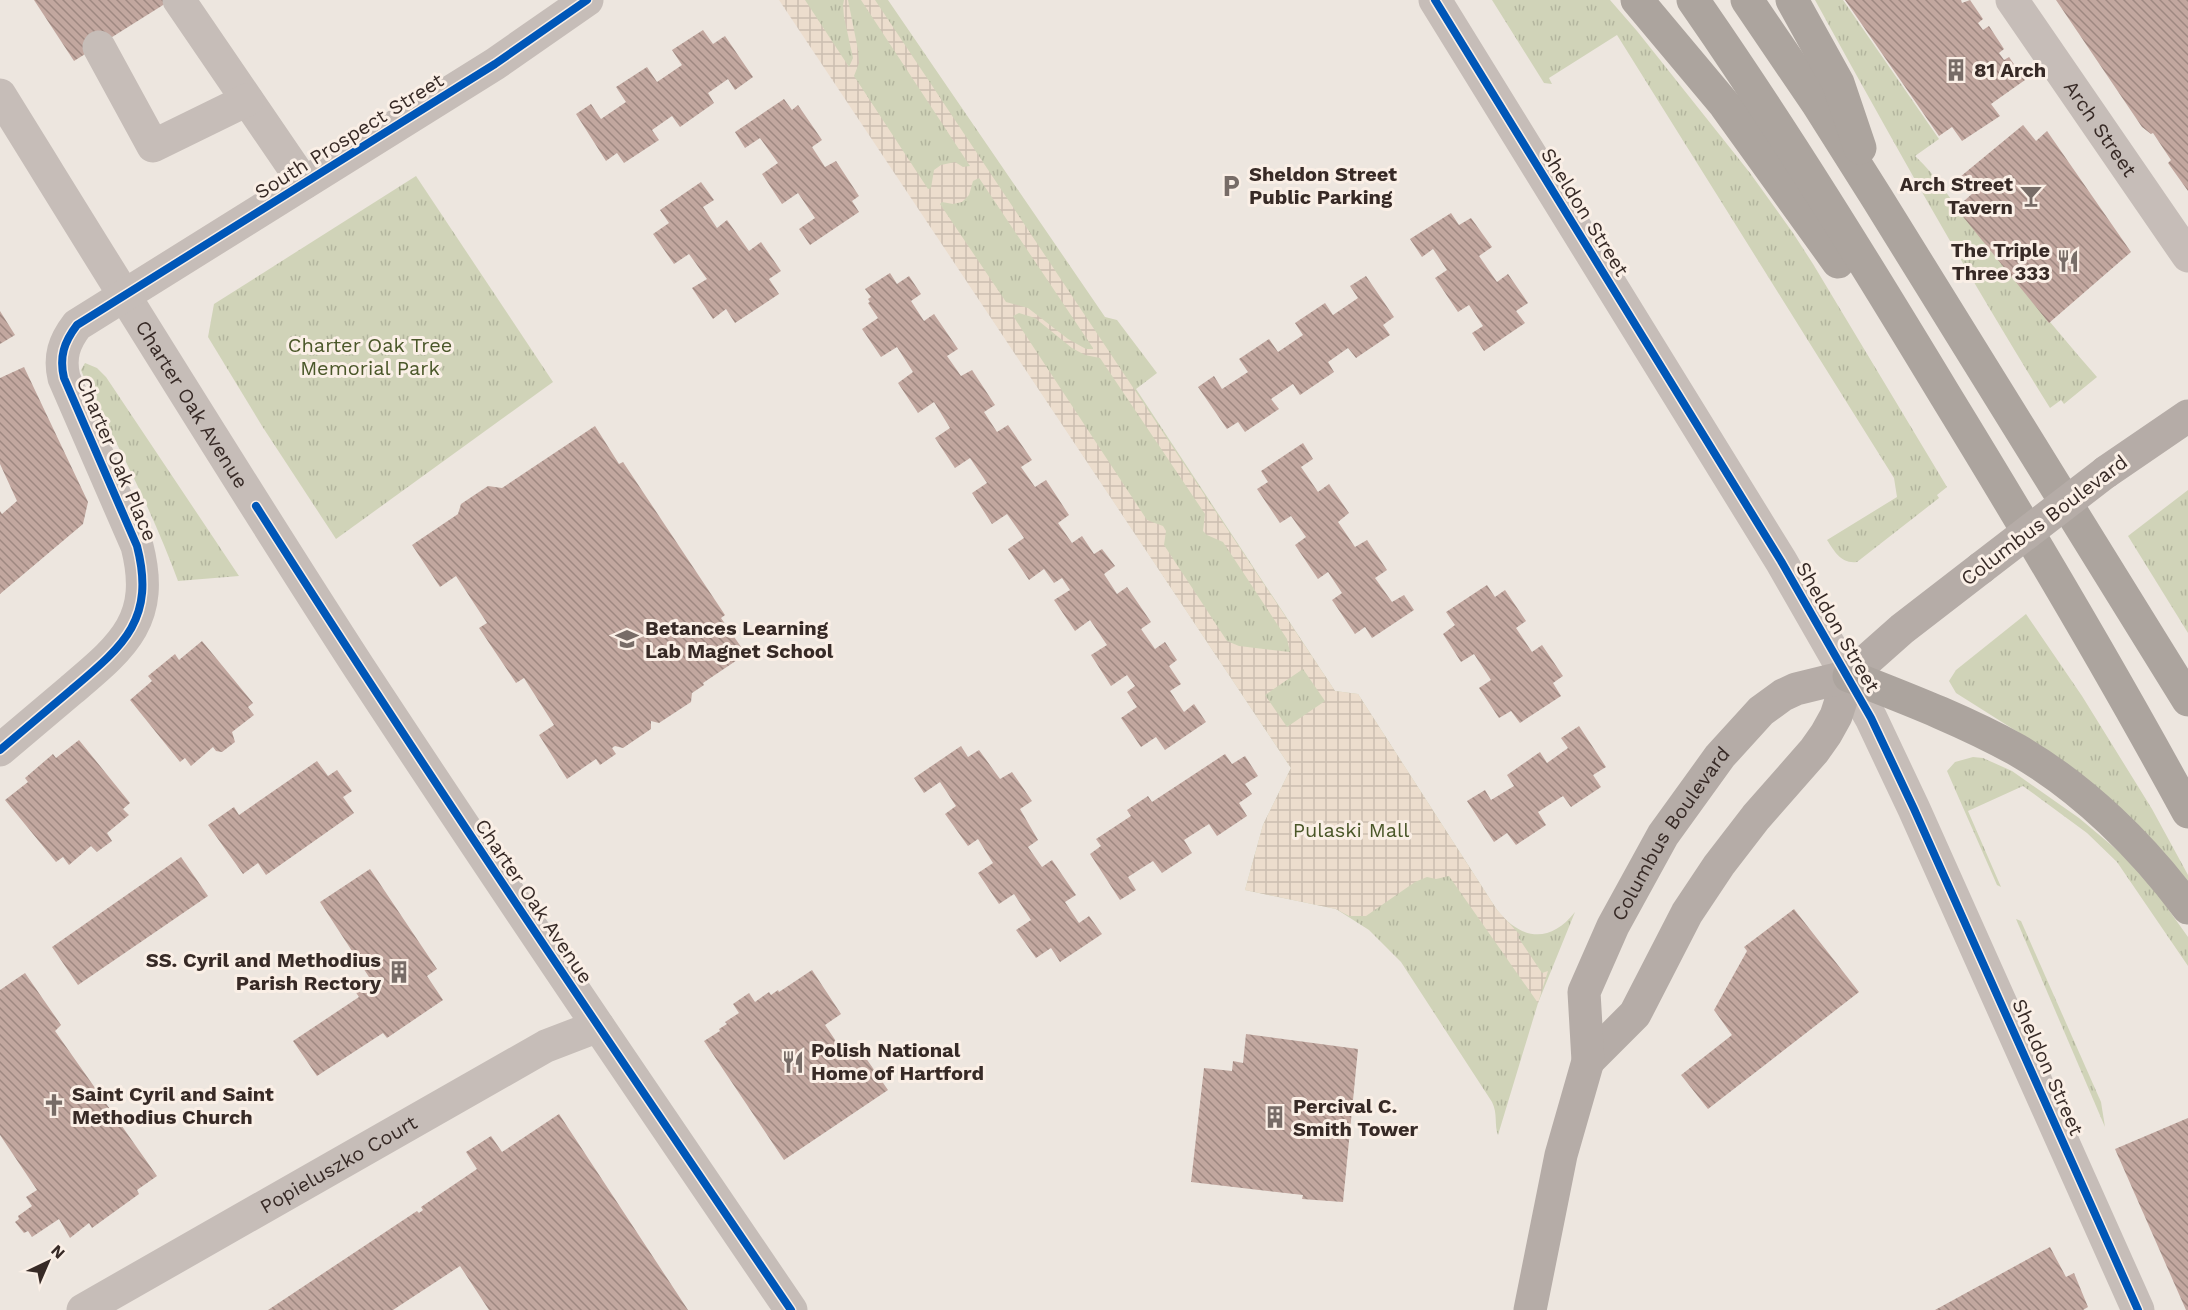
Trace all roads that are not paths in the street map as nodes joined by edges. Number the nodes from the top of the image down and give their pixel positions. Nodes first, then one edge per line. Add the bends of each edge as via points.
1 (179, 0) edge
2 (587, 0) edge
3 (1435, 0) edge
4 (1637, 0) edge
5 (1693, 0) edge
6 (1747, 0) edge
7 (1792, 0) edge
8 (2012, 0) edge
9 (99, 47) dead end
10 (0, 95) edge
11 (247, 100) junction
12 (304, 183) junction
13 (1877, 198) junction
14 (2188, 256) edge
15 (125, 295) junction
16 (1946, 396) junction
17 (2188, 416) edge
18 (1849, 676) junction
19 (2188, 700) edge
20 (0, 750) edge
21 (2188, 812) edge
22 (2188, 908) edge
23 (598, 1026) junction
24 (1588, 1061) junction
25 (83, 1310) edge
26 (791, 1310) edge
27 (1530, 1310) edge
28 (2138, 1310) edge

1 - 11 street
2 - 12 street, South Prospect Street via 495,64
3 - 18 street, Sheldon Street
4 - 16 highway via 1771,166 1883,330
5 - 16 highway via 1782,133
6 - 13 highway
7 - 13 highway via 1838,83
8 - 14 street, Arch Street
9 - 11 street via 153,146
10 - 15 street, Charter Oak Avenue
11 - 12 street
12 - 15 street, South Prospect Street
13 - 19 highway
15 - 20 street, Charter Oak Place via 77,325 69,334 61,365 137,546 143,575 142,598 135,620 113,655
15 - 23 street, Charter Oak Avenue via 360,669
16 - 21 highway via 2076,613
17 - 18 main road, Columbus Boulevard, bridge via 2106,472 1902,629
18 - 22 highway via 1965,724 2048,770 2131,842
18 - 24 main road, Columbus Boulevard via 1826,734 1755,817 1713,874 1670,944 1635,1014
18 - 24 main road, Columbus Boulevard via 1796,689 1761,711 1720,756 1680,810 1648,861 1588,978 1584,992
18 - 28 street, Sheldon Street via 1914,809
23 - 25 street, Popieluszko Court via 546,1046
23 - 26 street, Charter Oak Avenue
24 - 27 main road, Columbus Boulevard via 1562,1149

